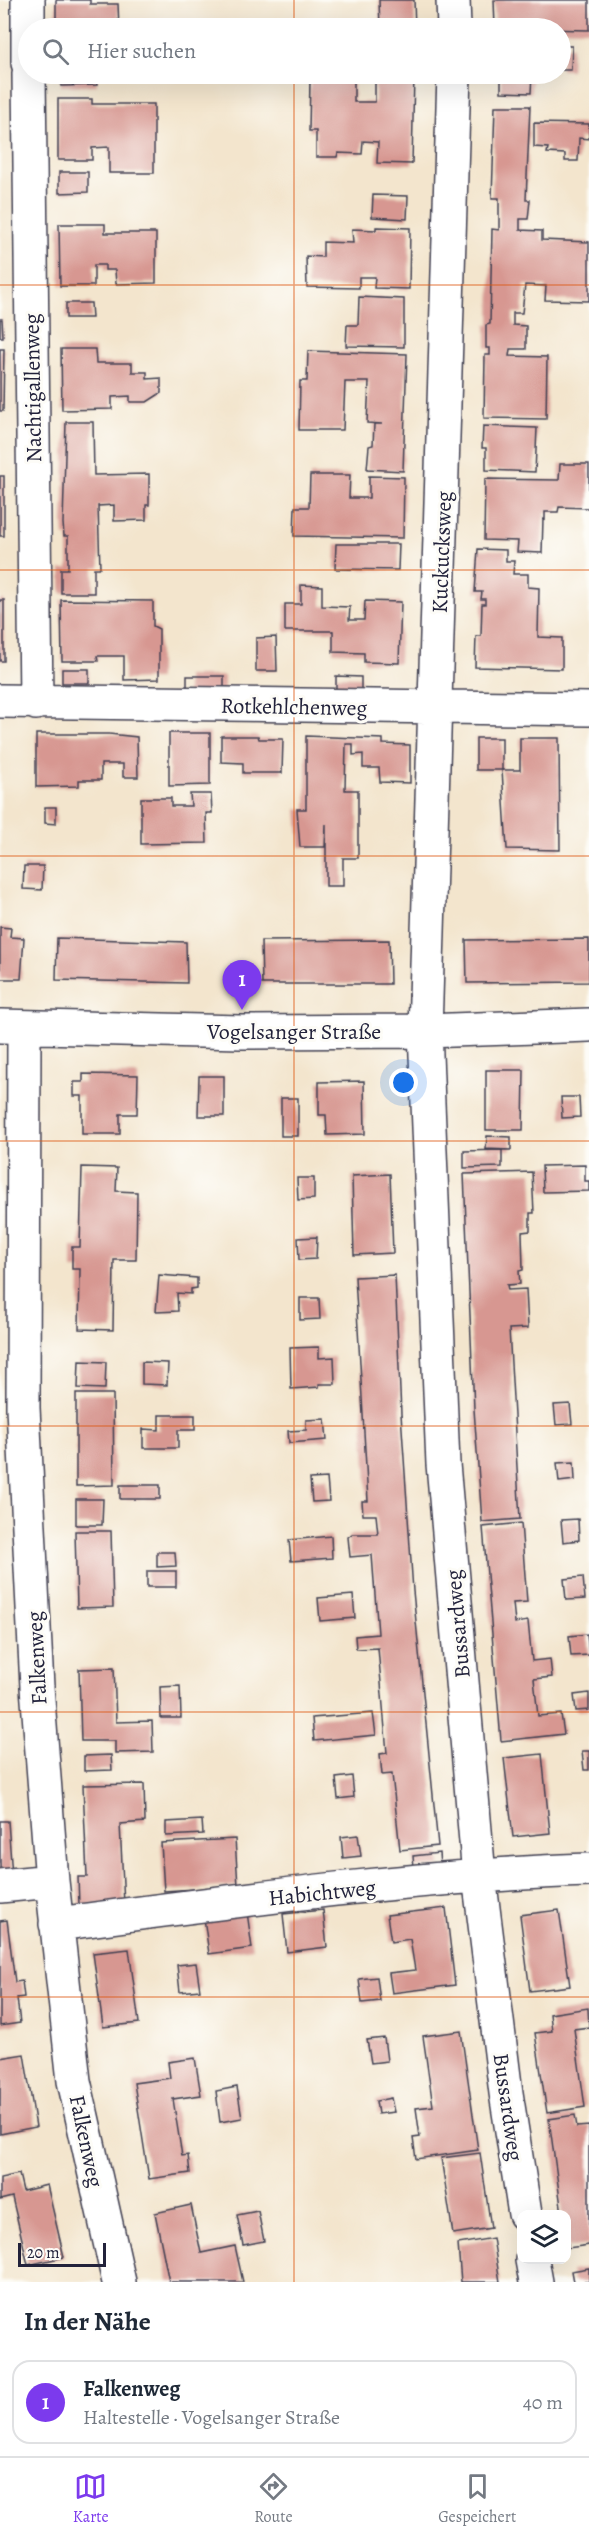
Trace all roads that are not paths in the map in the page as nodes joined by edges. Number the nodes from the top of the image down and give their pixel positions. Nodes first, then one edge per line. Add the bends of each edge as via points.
1 (28, 0) edge
2 (453, 0) edge
3 (28, 18) edge
4 (454, 18) edge
5 (29, 84) edge
6 (454, 84) edge
7 (0, 701) edge
8 (36, 703) junction
9 (435, 708) junction
10 (589, 709) edge
11 (589, 1025) edge
12 (12, 1026) edge
13 (425, 1030) junction
14 (589, 1870) edge
15 (479, 1876) junction
16 (52, 1881) junction
17 (0, 1886) edge
18 (56, 1924) junction
19 (524, 2210) edge
20 (533, 2264) edge
21 (119, 2282) edge
22 (536, 2282) edge

1 - 3 street
2 - 4 street
5 - 8 street, Nachtigallenweg
6 - 9 street, Kuckucksweg
7 - 8 street, Rotkehlchenweg
8 - 9 street, Rotkehlchenweg
9 - 10 street, Rotkehlchenweg
9 - 13 street, Kuckucksweg
11 - 13 street, Vogelsanger Straße
12 - 13 street, Vogelsanger Straße via 241,1032
12 - 16 street, Falkenweg via 37,1688
13 - 15 street, Bussardweg via 443,1464
14 - 15 street, Habichtweg
15 - 18 street, Habichtweg via 264,1897
15 - 19 street, Bussardweg
16 - 17 street
16 - 18 street, Falkenweg
18 - 21 street, Falkenweg via 74,2081
20 - 22 street

